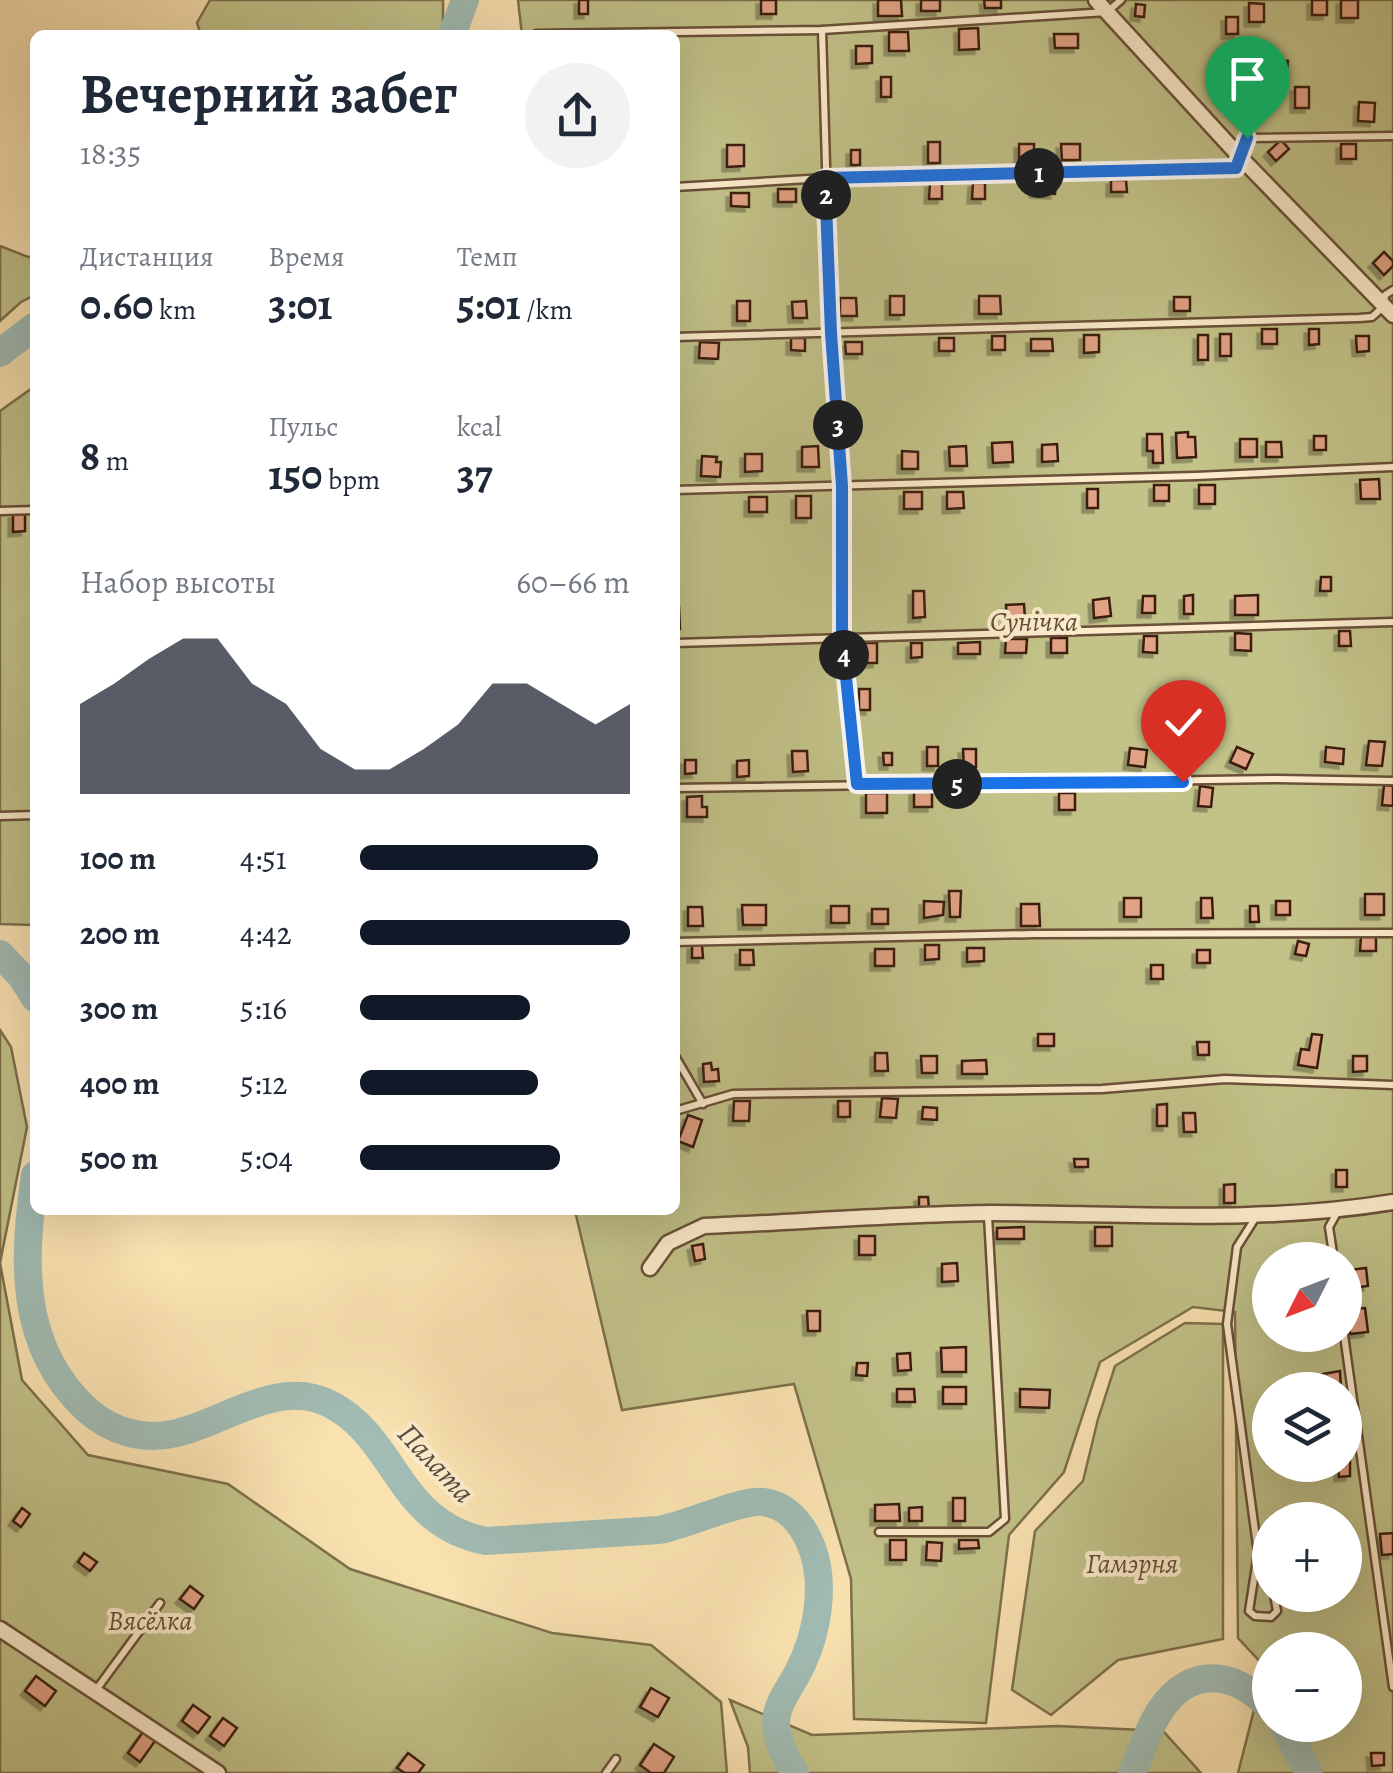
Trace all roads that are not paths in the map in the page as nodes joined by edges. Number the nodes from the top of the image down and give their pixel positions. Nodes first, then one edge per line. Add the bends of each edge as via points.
1 (1096, 0) edge
2 (1121, 0) edge
3 (1107, 12) junction
4 (822, 30) junction
5 (680, 32) edge
6 (1393, 136) edge
7 (1240, 157) junction
8 (825, 178) junction
9 (680, 187) edge
10 (1393, 290) edge
11 (1389, 311) edge
12 (831, 333) junction
13 (680, 337) edge
14 (1393, 467) edge
15 (842, 486) junction
16 (680, 490) edge
17 (30, 510) edge
18 (0, 511) edge
19 (1393, 622) edge
20 (842, 638) junction
21 (680, 642) edge
22 (1393, 780) edge
23 (857, 784) junction
24 (680, 788) edge
25 (30, 815) edge
26 (0, 816) edge
27 (1393, 932) edge
28 (680, 942) edge
29 (680, 1065) edge
30 (1393, 1085) edge
31 (703, 1104) junction
32 (680, 1110) edge
33 (1393, 1202) edge
34 (1338, 1211) junction
35 (988, 1213) junction
36 (1256, 1216) junction
37 (1331, 1242) edge
38 (650, 1268) dead end
39 (1346, 1352) edge
40 (1252, 1509) edge
41 (879, 1532) dead end
42 (1252, 1592) edge
43 (160, 1603) dead end
44 (1277, 1612) edge
45 (0, 1629) edge
46 (1393, 1687) edge
47 (95, 1692) junction
48 (616, 1758) dead end
49 (218, 1773) edge
50 (606, 1773) edge

1 - 3 street
2 - 3 lane
3 - 4 lane
3 - 7 street
4 - 5 lane
4 - 8 lane
6 - 7 lane via 1247,138
7 - 8 lane via 1236,168
7 - 11 street
8 - 9 lane
8 - 12 lane
10 - 11 lane via 1386,295
11 - 12 lane via 1360,318
12 - 13 lane
12 - 15 lane
14 - 15 lane
15 - 16 lane
15 - 20 lane
17 - 18 lane
19 - 20 lane
20 - 21 lane
20 - 23 lane
22 - 23 lane
23 - 24 lane
25 - 26 lane
27 - 28 lane
29 - 31 lane
30 - 31 lane via 1225,1078 1102,1089 734,1094
31 - 32 lane
33 - 34 street
34 - 36 street
34 - 37 lane via 1329,1227
35 - 36 street
35 - 38 street via 704,1226 668,1242
35 - 41 lane via 1004,1519 989,1532
36 - 40 lane via 1237,1247 1227,1324
39 - 46 lane
42 - 44 lane via 1249,1611 1255,1616
43 - 47 lane
45 - 47 street
47 - 49 street
48 - 50 lane

